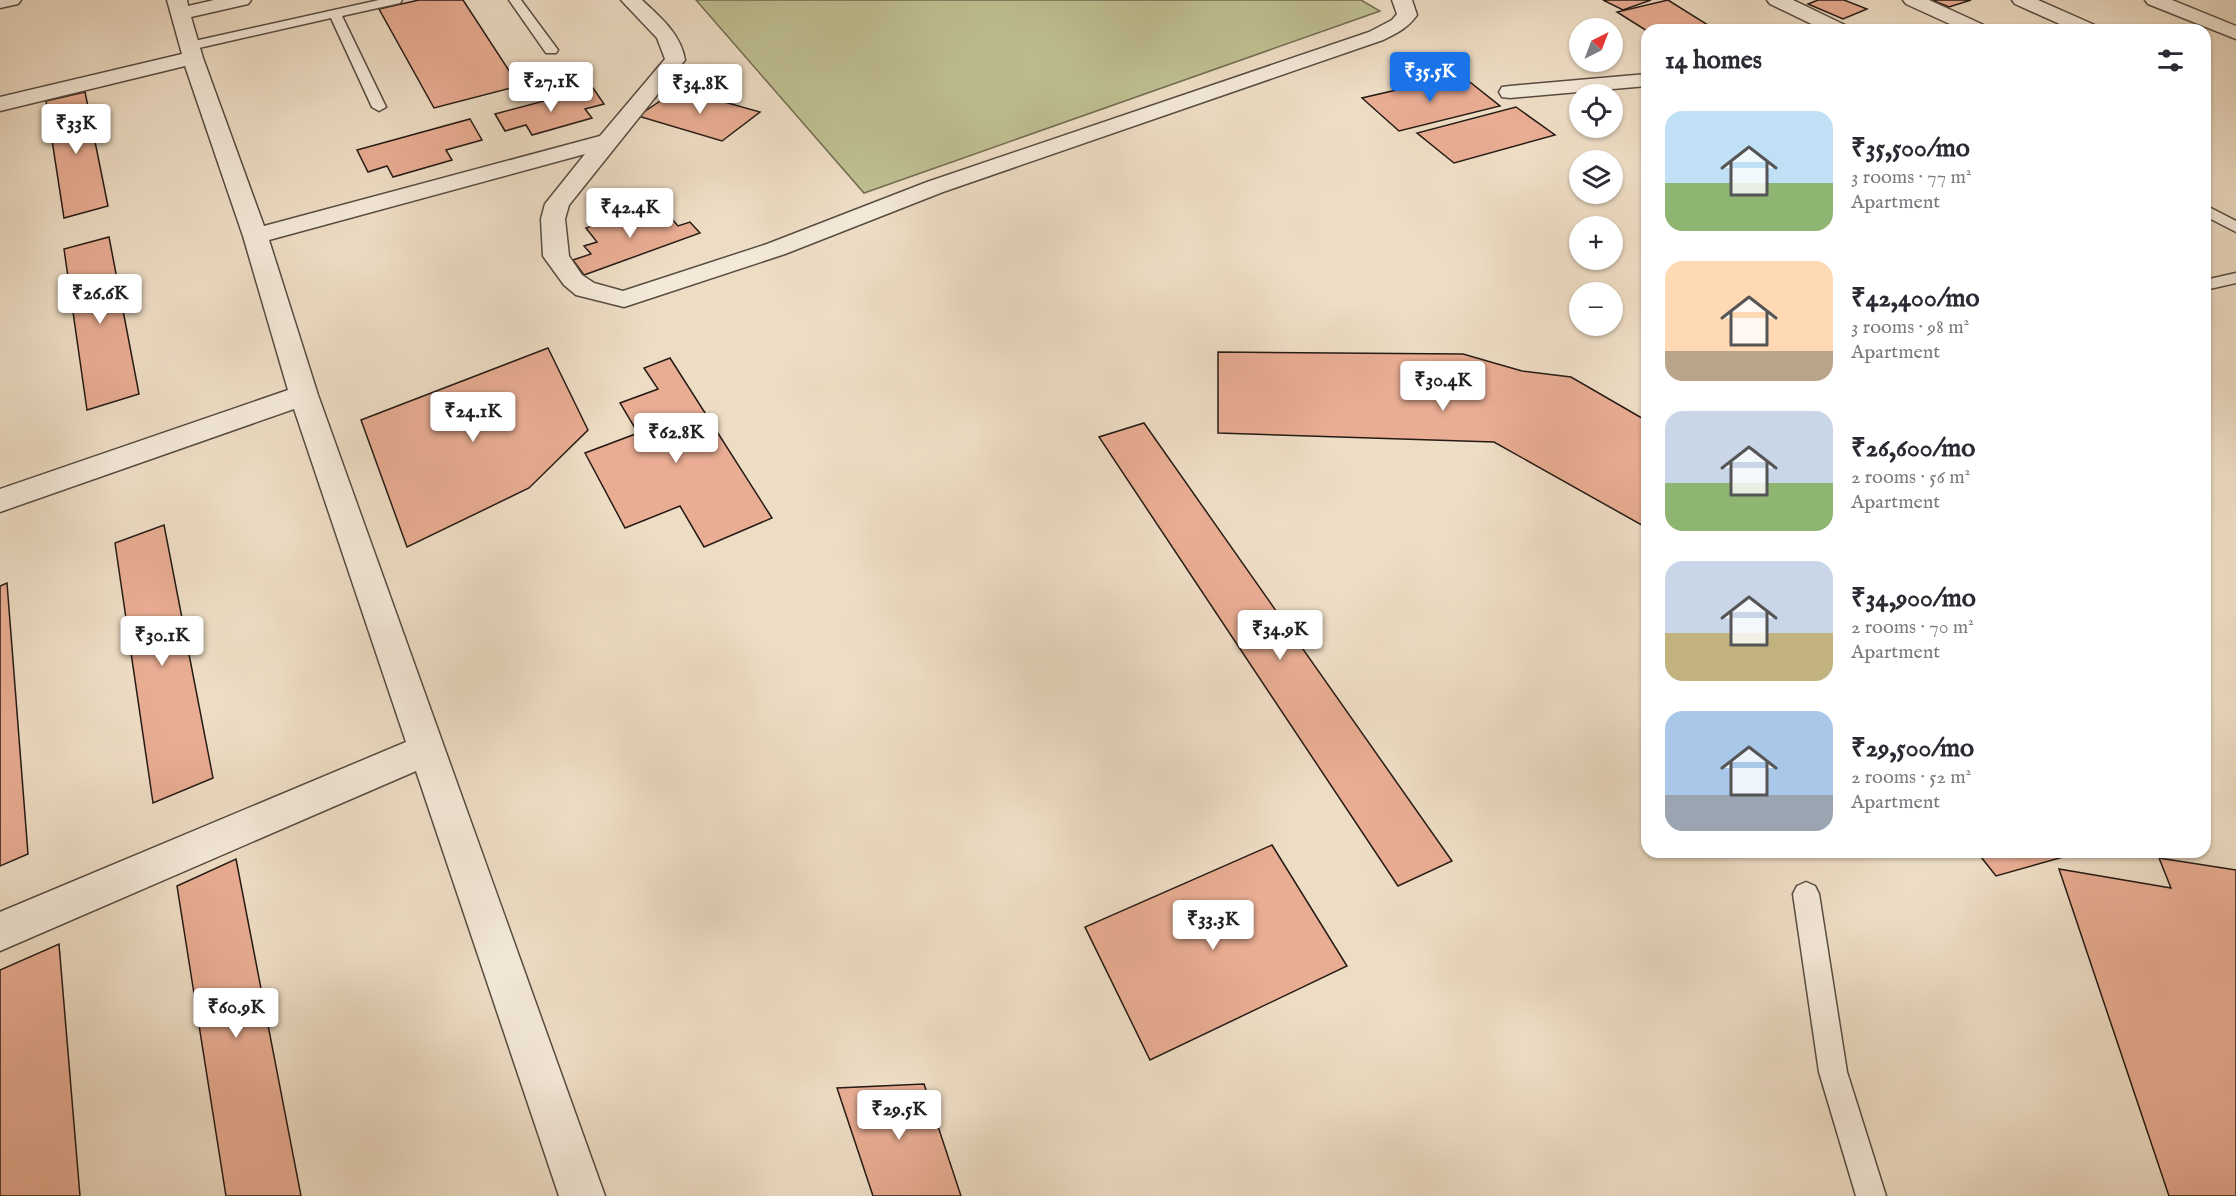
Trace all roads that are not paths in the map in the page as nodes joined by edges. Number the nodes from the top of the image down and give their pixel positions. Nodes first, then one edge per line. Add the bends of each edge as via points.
1 (11, 0) edge
2 (241, 0) edge
3 (396, 0) edge
4 (515, 0) edge
5 (632, 0) edge
6 (1402, 0) edge
7 (1777, 0) edge
8 (1913, 0) edge
9 (2022, 0) edge
10 (2155, 0) edge
11 (0, 2) edge
12 (179, 7) edge
13 (335, 14) junction
14 (1827, 24) edge
15 (1965, 24) edge
16 (2076, 24) edge
17 (2236, 33) edge
18 (2215, 45) dead end
19 (2236, 45) edge
20 (551, 50) dead end
21 (191, 52) junction
22 (1641, 81) edge
23 (1510, 92) dead end
24 (0, 104) edge
25 (380, 107) dead end
26 (608, 141) junction
27 (2211, 213) edge
28 (2236, 227) edge
29 (255, 236) junction
30 (2236, 278) edge
31 (2211, 284) edge
32 (304, 395) junction
33 (0, 501) edge
34 (428, 749) junction
35 (1806, 894) dead end
36 (0, 932) edge
37 (582, 1196) edge
38 (1871, 1196) edge

1 - 11 street
2 - 12 street
3 - 13 lane
4 - 20 lane
5 - 26 street via 670,42 675,60
6 - 26 street via 1407,15 1376,36 935,187 776,249 624,299 585,290 573,280 556,256 553,235 558,204
7 - 14 street
8 - 15 street
9 - 16 street
10 - 17 street
12 - 21 street
13 - 21 lane
13 - 25 lane
18 - 19 street
21 - 24 street
21 - 29 street
22 - 23 street
26 - 29 street
27 - 28 lane
29 - 32 street
30 - 31 lane
32 - 33 street
32 - 34 street
34 - 36 street
34 - 37 street
35 - 38 lane via 1833,1072

